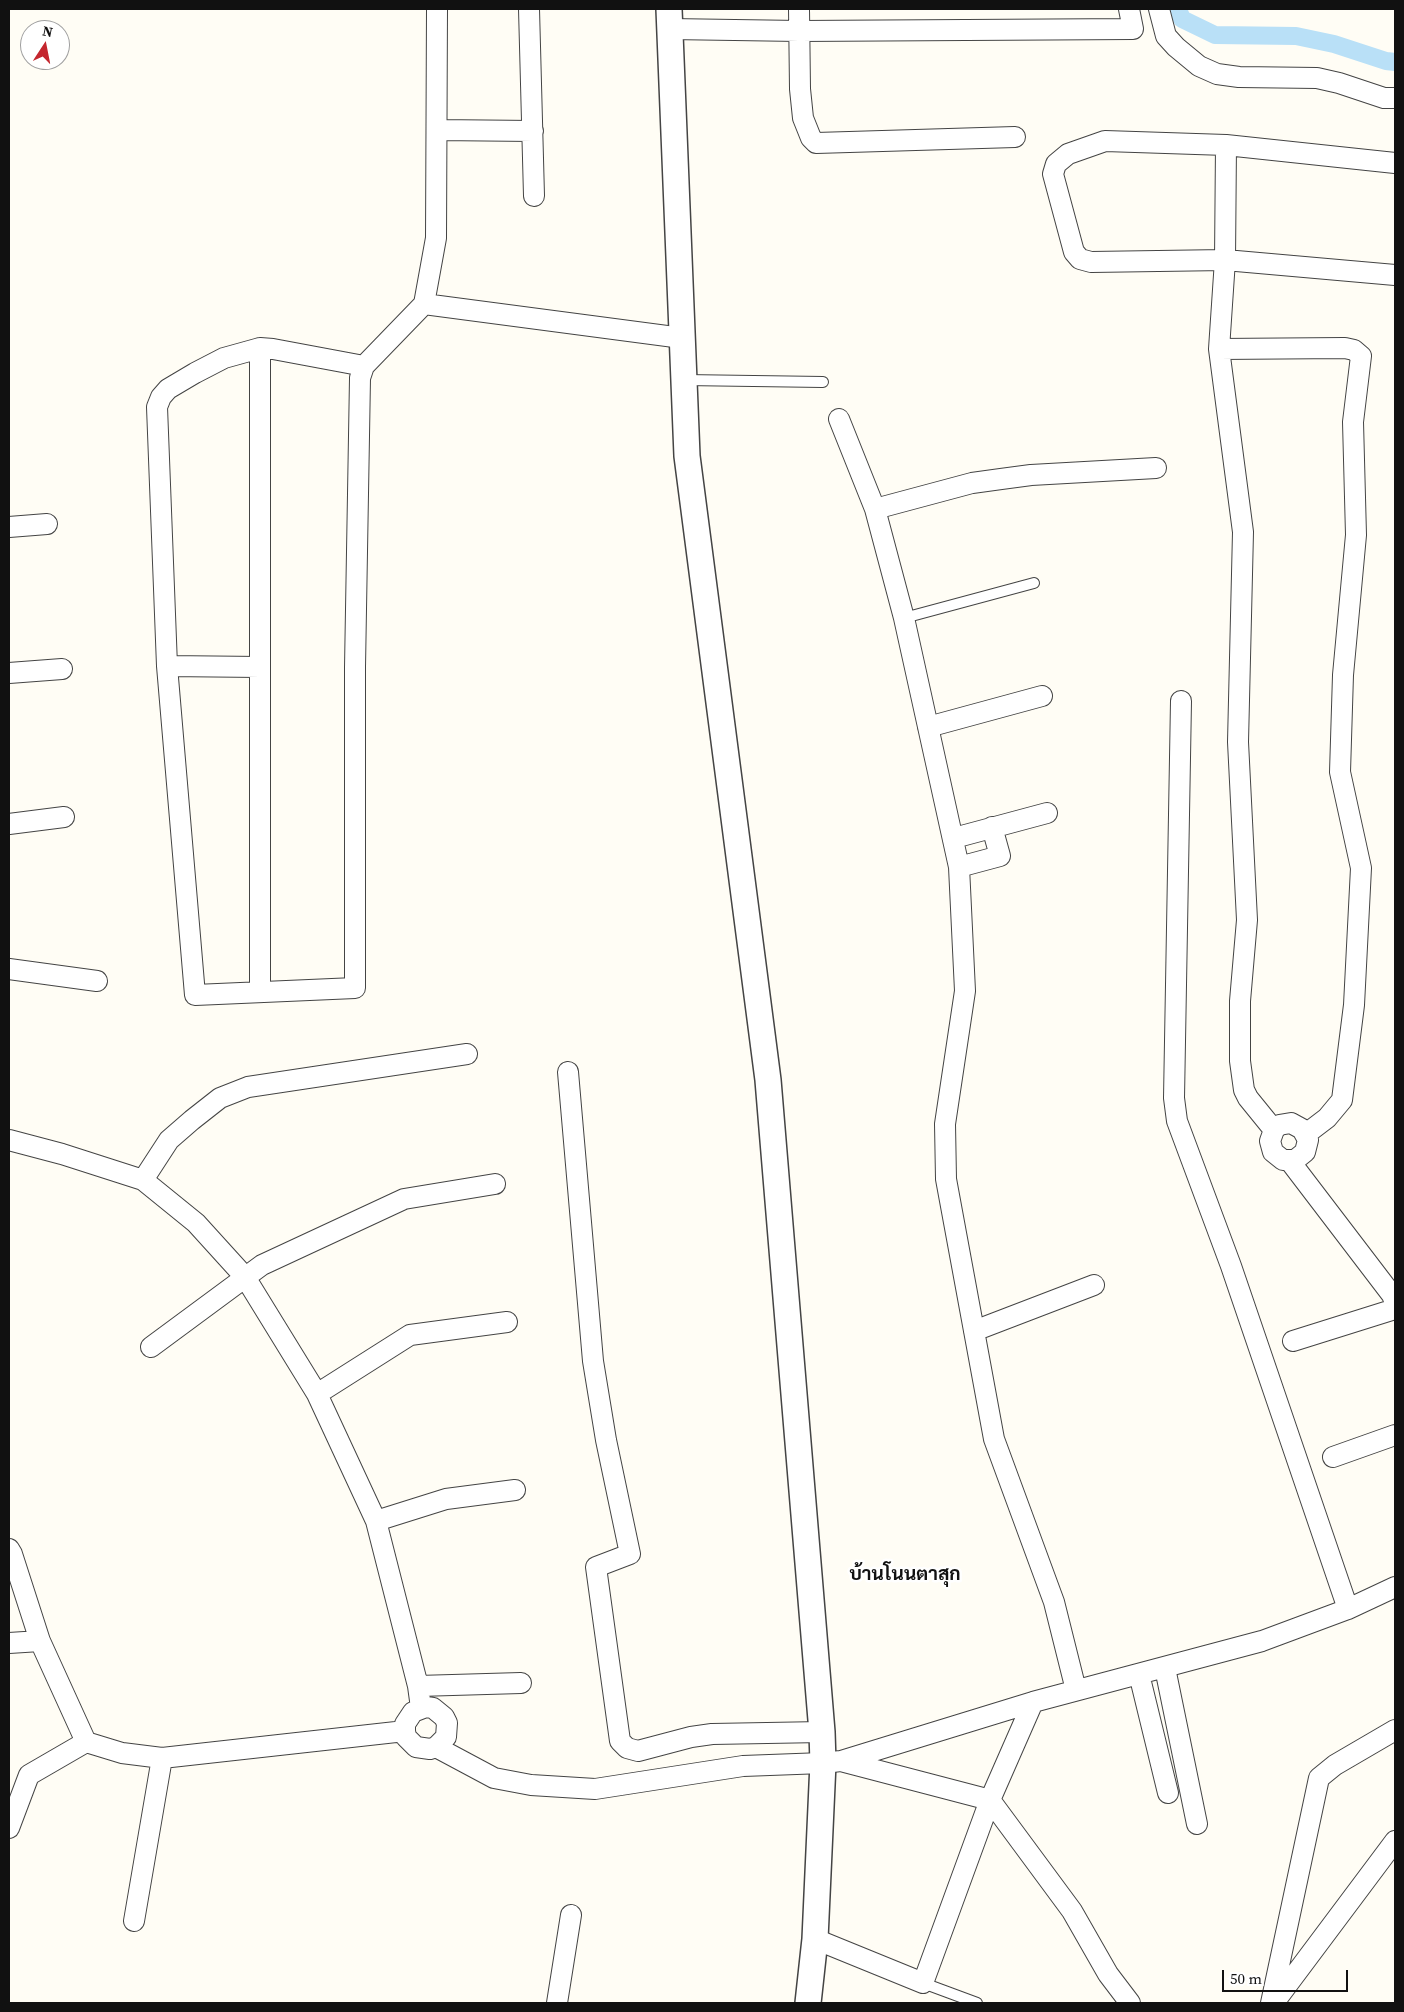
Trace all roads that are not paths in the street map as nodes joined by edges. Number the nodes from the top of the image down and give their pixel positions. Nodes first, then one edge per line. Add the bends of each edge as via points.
1 (437, 9) edge
2 (529, 9) edge
3 (799, 9) edge
4 (1129, 9) edge
5 (1159, 9) edge
6 (669, 19) edge
7 (799, 31) junction
8 (1395, 98) edge
9 (436, 130) junction
10 (533, 131) junction
11 (1015, 137) dead end
12 (1226, 145) junction
13 (1395, 163) edge
14 (534, 196) dead end
15 (1225, 260) junction
16 (1395, 275) edge
17 (424, 304) junction
18 (682, 338) junction
19 (260, 348) junction
20 (1219, 349) junction
21 (364, 366) junction
22 (684, 380) junction
23 (823, 382) dead end
24 (839, 419) dead end
25 (1156, 468) dead end
26 (875, 509) junction
27 (47, 524) dead end
28 (9, 527) edge
29 (1034, 584) dead end
30 (904, 618) junction
31 (168, 666) junction
32 (260, 667) junction
33 (62, 669) dead end
34 (9, 673) edge
35 (1042, 696) dead end
36 (1180, 701) dead end
37 (928, 727) junction
38 (1047, 813) dead end
39 (64, 817) dead end
40 (9, 824) edge
41 (992, 828) junction
42 (954, 838) junction
43 (959, 867) junction
44 (9, 969) edge
45 (97, 981) dead end
46 (260, 991) junction
47 (467, 1054) dead end
48 (568, 1072) dead end
49 (1274, 1130) junction
50 (1306, 1134) junction
51 (9, 1140) edge
52 (1289, 1160) junction
53 (143, 1180) junction
54 (495, 1184) dead end
55 (245, 1276) junction
56 (1094, 1285) dead end
57 (1394, 1300) edge
58 (507, 1322) dead end
59 (974, 1331) junction
60 (1293, 1341) dead end
61 (151, 1347) dead end
62 (317, 1394) junction
63 (1395, 1435) edge
64 (1333, 1457) dead end
65 (516, 1490) dead end
66 (376, 1521) junction
67 (9, 1549) edge
68 (1395, 1587) edge
69 (1348, 1609) junction
70 (40, 1642) junction
71 (9, 1643) edge
72 (1165, 1668) junction
73 (1139, 1674) junction
74 (521, 1683) dead end
75 (418, 1686) junction
76 (1076, 1690) junction
77 (1033, 1702) junction
78 (420, 1708) junction
79 (1395, 1730) edge
80 (405, 1731) junction
81 (822, 1732) junction
82 (86, 1742) junction
83 (436, 1747) junction
84 (162, 1758) junction
85 (832, 1762) junction
86 (1168, 1793) dead end
87 (990, 1800) junction
88 (1197, 1824) dead end
89 (9, 1828) edge
90 (1395, 1841) edge
91 (571, 1915) dead end
92 (134, 1921) dead end
93 (815, 1939) junction
94 (923, 1983) junction
95 (557, 2003) edge
96 (808, 2003) edge
97 (977, 2003) edge
98 (1130, 2003) edge
99 (1273, 2003) edge

1 - 9 street
2 - 10 street
3 - 7 street
4 - 7 street via 1133,29
5 - 8 street via 1166,36 1199,66 1216,74 1317,78 1384,98
6 - 7 street
6 - 18 street
7 - 11 street via 803,118 816,142
9 - 10 street
9 - 17 street via 436,238
10 - 14 street
12 - 13 street
12 - 15 street
12 - 15 street via 1105,141 1068,154 1056,164 1053,174 1074,252 1080,259 1091,262
15 - 16 street
15 - 20 street
17 - 18 street
17 - 21 street
18 - 22 street
19 - 21 street
19 - 31 street via 224,358 195,373 168,390 158,407
19 - 32 street
20 - 49 street via 1243,532 1238,742 1247,920 1240,1001 1241,1081 1248,1098
20 - 50 street via 1345,348 1361,356 1353,422 1356,535 1343,675 1340,772 1361,868 1354,1005 1342,1100 1327,1118
21 - 46 street via 360,378 355,648 355,988
22 - 23 lane
22 - 81 street via 687,456 768,1080
24 - 26 street
25 - 26 street via 1031,474 972,483
26 - 30 street
27 - 28 street
29 - 30 lane
30 - 37 street
31 - 32 street
31 - 46 street via 195,995
32 - 46 street
33 - 34 street
35 - 37 street
36 - 69 street via 1174,1098 1177,1121 1231,1266
37 - 42 street
38 - 41 street
39 - 40 street
41 - 42 street
41 - 43 street via 1000,856
42 - 43 street
43 - 59 street via 965,991 945,1124 946,1179
44 - 45 street
47 - 53 street via 248,1087 220,1098 169,1140
48 - 81 street via 593,1361 630,1554 596,1567 620,1741 627,1748 638,1751 712,1734
49 - 50 street via 1279,1125 1291,1123
49 - 52 street via 1270,1141 1273,1152 1283,1160
50 - 52 street via 1305,1152 1295,1160
51 - 53 street
52 - 57 street
53 - 55 street via 196,1223
54 - 55 street via 404,1199 262,1264
55 - 61 street
55 - 62 street
56 - 59 street
57 - 60 street
58 - 62 street via 410,1335
59 - 76 street via 994,1438 1054,1602
62 - 66 street
63 - 64 street
65 - 66 street via 446,1499
66 - 75 street
67 - 70 street
68 - 69 street
69 - 72 street via 1262,1641
70 - 71 street
70 - 82 street
72 - 73 street
72 - 88 street
73 - 76 street
73 - 86 street
74 - 75 street
75 - 78 street
76 - 77 street
77 - 85 street
77 - 87 street
78 - 80 street via 408,1717
78 - 83 street via 433,1708 447,1723 446,1737
79 - 99 street via 1319,1778
80 - 83 street via 406,1738 416,1747
80 - 84 street
81 - 85 street
82 - 84 street via 122,1753
82 - 89 street via 29,1775
83 - 85 street via 494,1778 531,1785 595,1789 743,1766
84 - 92 street
85 - 87 street
85 - 93 street
87 - 94 street
87 - 98 street via 1072,1911 1108,1974
90 - 99 street
91 - 95 street
93 - 94 street
93 - 96 street
94 - 97 lane

